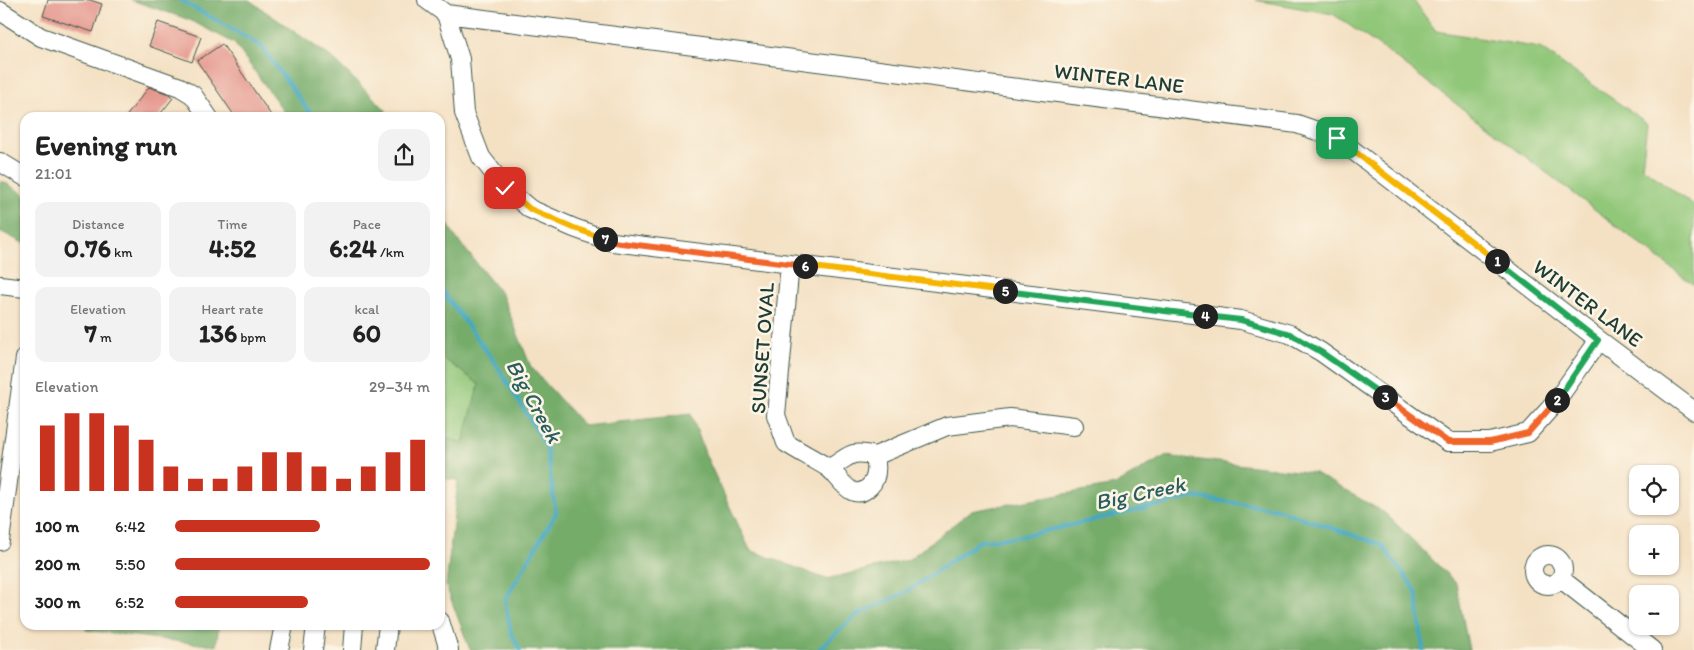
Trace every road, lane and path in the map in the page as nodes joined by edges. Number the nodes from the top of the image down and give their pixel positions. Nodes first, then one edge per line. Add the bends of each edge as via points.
1 (427, 0) edge
2 (0, 11) edge
3 (446, 14) junction
4 (199, 112) edge
5 (0, 162) edge
6 (20, 174) edge
7 (790, 264) junction
8 (0, 285) edge
9 (20, 287) edge
10 (1598, 340) junction
11 (20, 395) edge
12 (1694, 411) edge
13 (1074, 426) dead end
14 (875, 456) junction
15 (830, 468) junction
16 (0, 541) edge
17 (1561, 579) dead end
18 (283, 630) edge
19 (315, 630) edge
20 (354, 630) edge
21 (388, 630) edge
22 (442, 630) edge
23 (447, 647) edge
24 (279, 650) edge
25 (313, 650) edge
26 (352, 650) edge
27 (386, 650) edge
28 (1652, 650) edge

1 - 3 street
2 - 4 street via 41,37 180,87 193,95
3 - 7 street via 460,59 464,113 481,157 505,188 530,209 613,242
3 - 10 street, WINTER LANE via 1297,124 1337,138
5 - 6 street
7 - 10 street via 1241,320 1290,334 1314,348 1448,442 1490,442 1528,433 1554,404
7 - 15 street, SUNSET OVAL via 776,415 786,444
8 - 9 street
10 - 12 street, WINTER LANE
11 - 16 street
13 - 14 street via 1010,418 947,426
14 - 15 street via 850,454
14 - 15 street, SUNSET OVAL via 876,475 866,490 848,489
17 - 28 street
18 - 24 street
19 - 25 street
20 - 26 street
21 - 27 street
22 - 23 street

